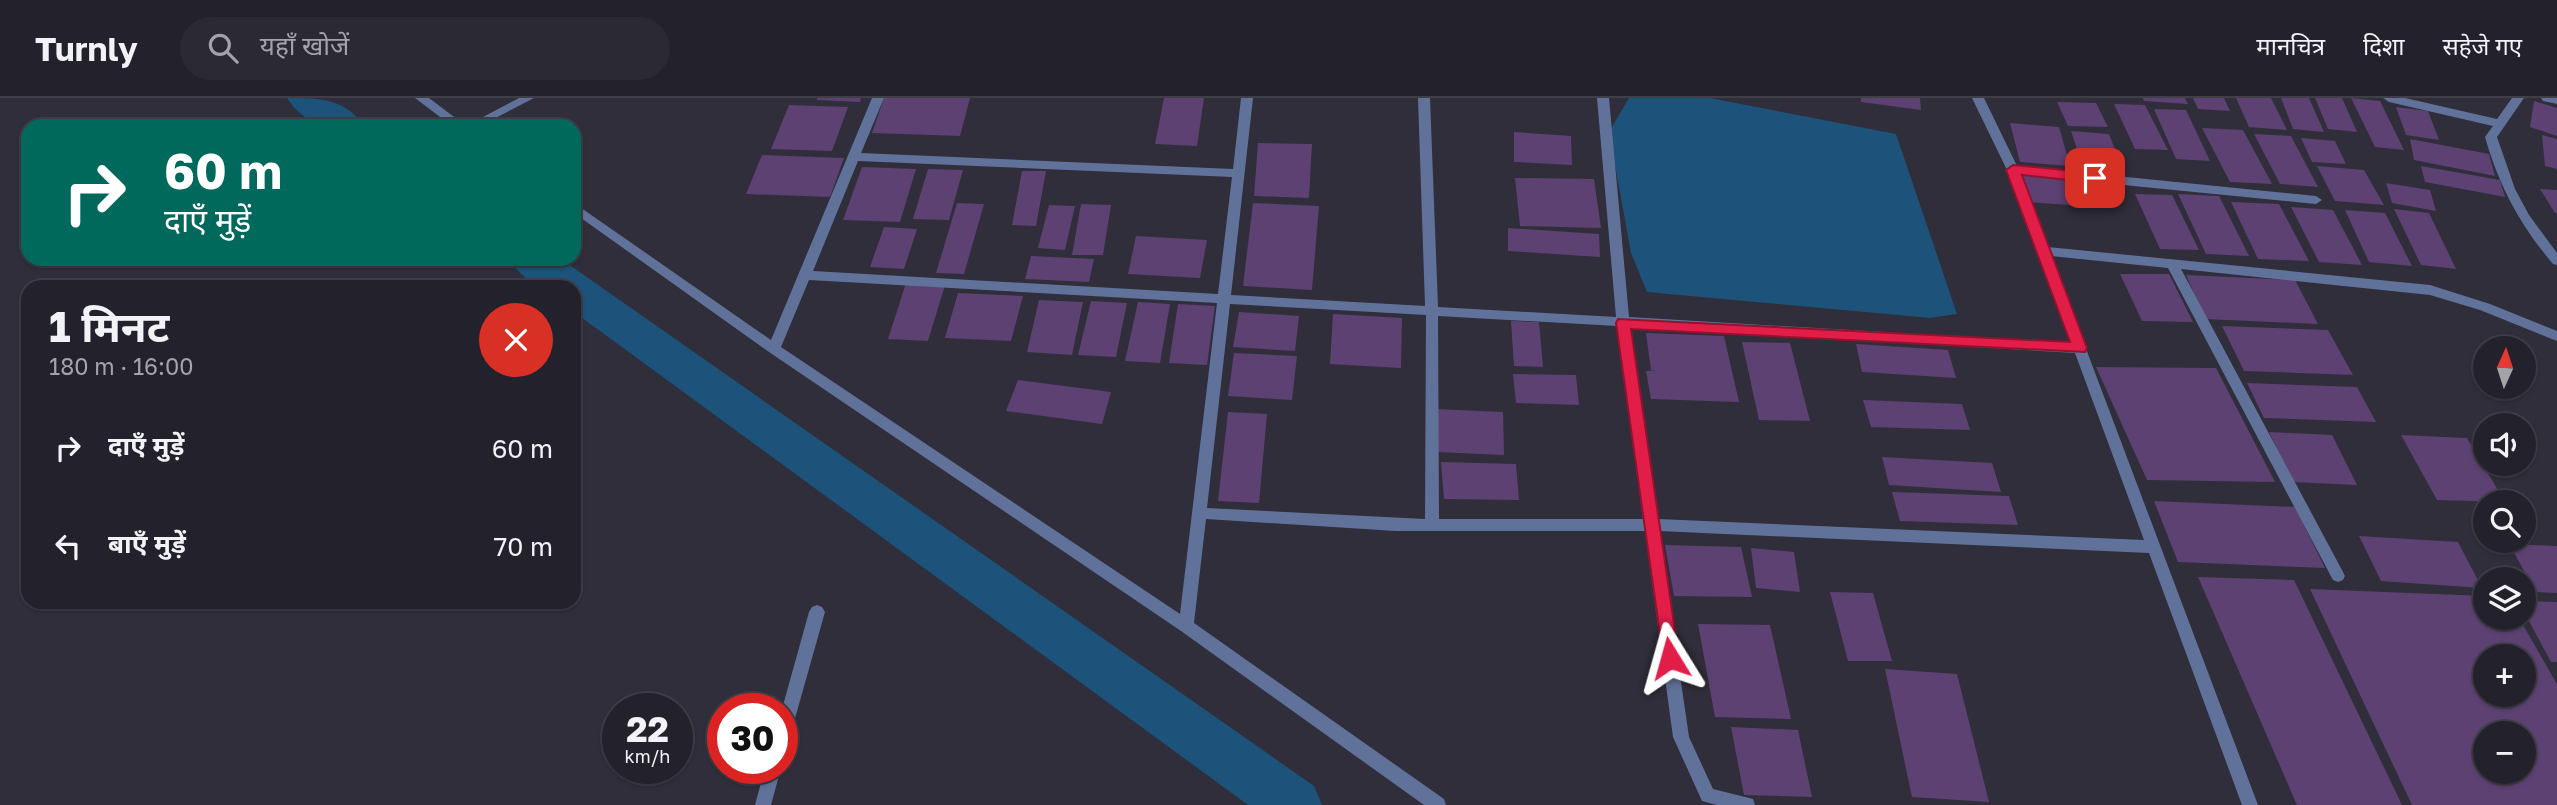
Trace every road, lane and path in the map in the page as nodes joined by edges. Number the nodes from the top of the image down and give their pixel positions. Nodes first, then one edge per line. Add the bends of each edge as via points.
1 (421, 98) edge
2 (528, 98) edge
3 (878, 98) edge
4 (1247, 98) edge
5 (1424, 98) edge
6 (1603, 98) edge
7 (1978, 98) edge
8 (2389, 98) edge
9 (2518, 98) edge
10 (2547, 98) edge
11 (2557, 100) edge
12 (450, 119) edge
13 (485, 119) edge
14 (2498, 123) junction
15 (856, 157) junction
16 (2013, 170) junction
17 (1238, 173) junction
18 (2316, 200) dead end
19 (581, 212) edge
20 (2043, 251) junction
21 (2557, 261) edge
22 (2172, 264) junction
23 (804, 275) junction
24 (1224, 299) junction
25 (1432, 311) junction
26 (1623, 323) junction
27 (2557, 336) edge
28 (2079, 348) junction
29 (774, 349) junction
30 (1199, 513) junction
31 (1432, 525) junction
32 (1652, 525) junction
33 (2154, 547) junction
34 (2338, 576) dead end
35 (817, 612) dead end
36 (1186, 626) junction
37 (794, 693) edge
38 (769, 784) edge
39 (763, 805) edge
40 (1438, 805) edge
41 (1747, 805) edge
42 (2250, 805) edge

1 - 12 street
2 - 13 street
3 - 15 street
4 - 17 street
5 - 25 street
6 - 26 street
7 - 16 street
8 - 14 street
9 - 14 street
10 - 11 street
14 - 21 street via 2491,137 2511,197 2532,233
15 - 17 street
15 - 23 street
16 - 18 street
16 - 20 street
17 - 24 street
19 - 29 street
20 - 22 street
20 - 28 street
22 - 27 street via 2430,290
22 - 34 street
23 - 24 street
23 - 29 street
24 - 25 street
24 - 30 street
25 - 26 street
25 - 31 street
26 - 28 street
26 - 32 street
28 - 33 street
29 - 36 street
30 - 31 street
30 - 36 street
31 - 32 street
32 - 33 street
32 - 41 street via 1681,737 1709,794
33 - 42 street
35 - 37 street
36 - 40 street
38 - 39 street

